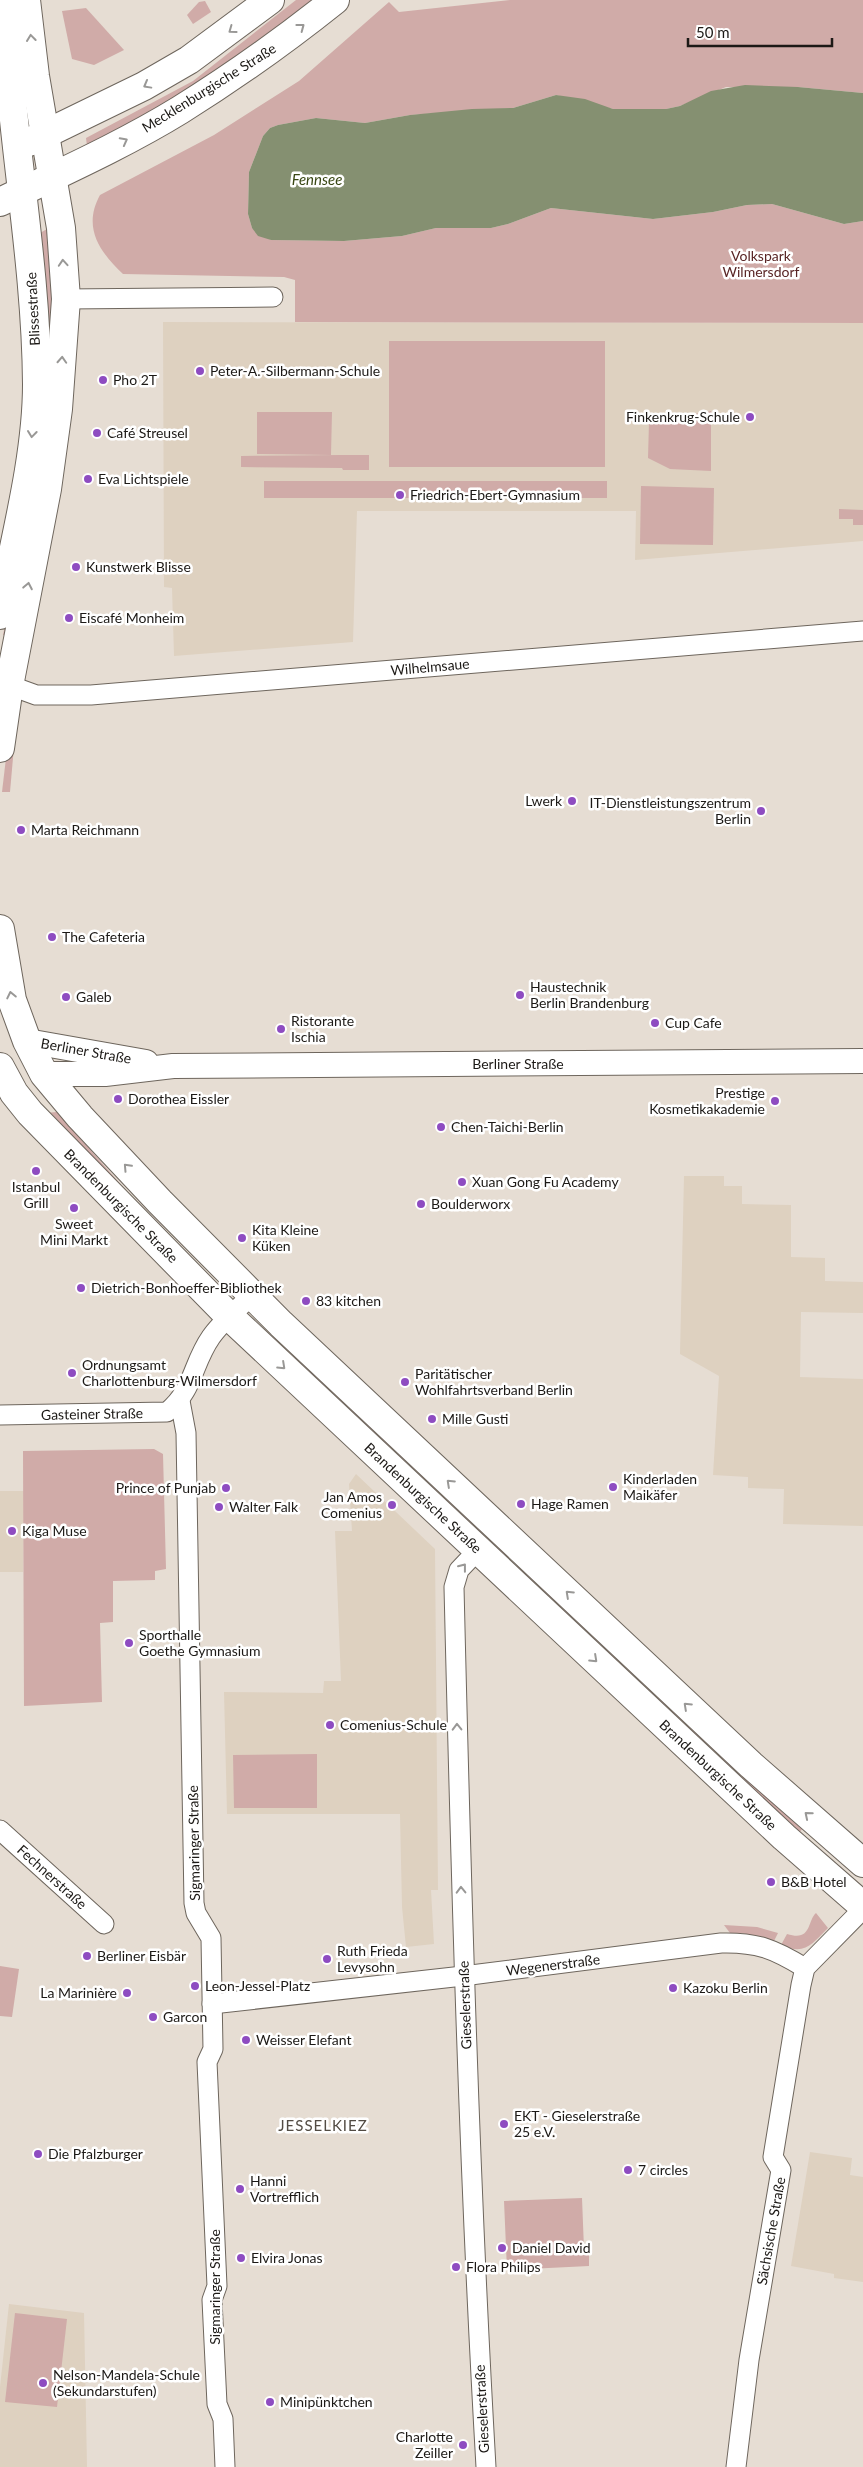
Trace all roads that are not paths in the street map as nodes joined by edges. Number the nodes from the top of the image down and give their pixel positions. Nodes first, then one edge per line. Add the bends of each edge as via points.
1 (26, 0) edge
2 (270, 0) edge
3 (335, 0) edge
4 (4, 14) edge
5 (45, 134) junction
6 (9, 151) edge
7 (52, 176) junction
8 (11, 197) edge
9 (273, 297) dead end
10 (66, 299) junction
11 (0, 615) edge
12 (863, 631) edge
13 (4, 684) edge
14 (0, 748) edge
15 (0, 929) edge
16 (0, 1036) edge
17 (27, 1041) junction
18 (863, 1061) edge
19 (173, 1066) junction
20 (0, 1070) edge
21 (44, 1074) junction
22 (251, 1296) junction
23 (230, 1317) junction
24 (180, 1402) junction
25 (0, 1416) edge
26 (478, 1550) junction
27 (0, 1830) edge
28 (863, 1863) edge
29 (863, 1908) edge
30 (104, 1924) dead end
31 (805, 1968) junction
32 (463, 1976) junction
33 (212, 2004) junction
34 (225, 2467) edge
35 (486, 2467) edge
36 (736, 2467) edge

5 -> 1 main road, Blissestraße
2 -> 5 main road via 189,60 144,86
7 -> 3 main road, Mecklenburgische Straße via 179,111 267,52
4 - 6 main road, Blissestraße
5 - 6 main road
5 - 7 main road, Blissestraße
6 - 8 main road, Blissestraße
7 - 8 main road, Mecklenburgische Straße
10 -> 7 main road, Blissestraße via 61,228
8 -> 11 main road, Blissestraße via 33,299 37,386 24,495
9 - 10 street
13 -> 10 main road, Blissestraße via 50,471
12 - 13 street, Wilhelmsaue via 91,695 36,695
13 - 14 main road, Blissestraße
17 -> 15 main road via 12,1000
16 - 17 main road, Berliner Straße
17 - 19 street, Berliner Straße
17 - 21 main road
18 - 19 street, Berliner Straße
19 - 21 street, Berliner Straße via 105,1074
20 - 21 main road, Berliner Straße
20 - 23 main road, Brandenburgische Straße via 30,1113
22 -> 21 main road via 153,1195
22 - 23 street
28 -> 22 main road via 751,1765
23 - 24 street via 211,1336
23 -> 26 main road, Brandenburgische Straße
24 - 25 street, Gasteiner Straße via 167,1412
24 - 33 street, Sigmaringer Straße via 186,1434 194,1903 196,1913 211,1938
26 -> 29 main road, Brandenburgische Straße
32 -> 26 street, Gieselerstraße via 454,1587 459,1570
27 - 30 street, Fechnerstraße
29 - 31 street
31 - 32 street, Wegenerstraße via 782,1953 763,1946 721,1943
31 - 36 street, Sächsische Straße via 773,2156 781,2170 750,2355
32 - 33 street, Wegenerstraße
32 - 35 street, Gieselerstraße via 474,2266
33 - 34 street, Sigmaringer Straße via 213,2050 207,2062 217,2280 212,2300

